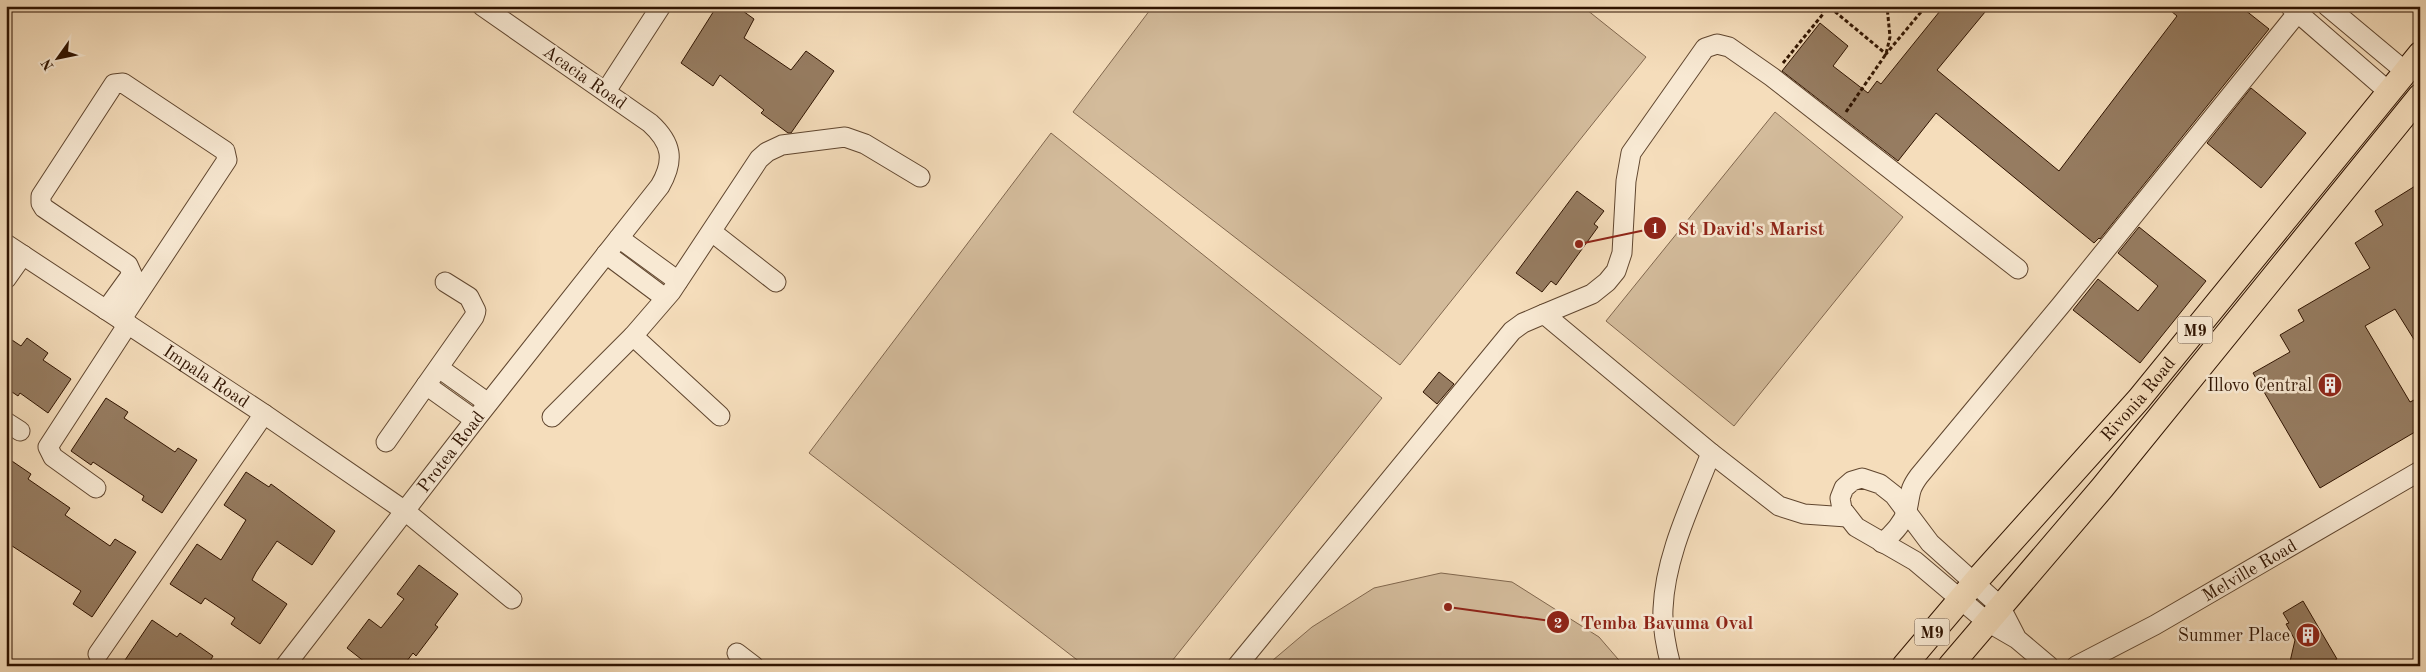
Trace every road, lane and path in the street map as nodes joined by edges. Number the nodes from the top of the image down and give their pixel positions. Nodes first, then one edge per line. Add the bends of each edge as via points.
1 (482, 6) edge
2 (661, 6) edge
3 (1820, 6) edge
4 (1833, 6) edge
5 (1887, 6) edge
6 (1926, 6) edge
7 (2327, 6) edge
8 (2297, 8) edge
9 (1886, 54) junction
10 (2413, 63) edge
11 (1772, 77) junction
12 (606, 91) junction
13 (2389, 92) junction
14 (2420, 96) edge
15 (1835, 126) junction
16 (669, 162) joint
17 (920, 177) dead end
18 (712, 232) junction
19 (618, 238) junction
20 (6, 244) edge
21 (606, 254) junction
22 (23, 255) junction
23 (2018, 269) dead end
24 (6, 279) edge
25 (678, 280) junction
26 (445, 282) dead end
27 (776, 282) dead end
28 (665, 298) junction
29 (1544, 314) junction
30 (118, 318) junction
31 (633, 336) junction
32 (438, 368) junction
33 (426, 385) junction
34 (488, 403) junction
35 (264, 414) junction
36 (720, 416) dead end
37 (552, 417) dead end
38 (475, 420) junction
39 (386, 442) dead end
40 (1711, 453) junction
41 (2420, 471) edge
42 (96, 488) dead end
43 (404, 511) junction
44 (1906, 511) junction
45 (1847, 517) junction
46 (1882, 543) junction
47 (1967, 590) junction
48 (512, 599) dead end
49 (1993, 614) junction
50 (738, 653) dead end
51 (98, 654) dead end
52 (285, 666) edge
53 (754, 666) edge
54 (1236, 666) edge
55 (1671, 666) edge
56 (1904, 666) edge
57 (1950, 666) edge
58 (2049, 666) edge
59 (2076, 666) edge

1 - 12 street, Acacia Road
2 - 12 street
3 - 11 path via 1823,14
4 - 9 path via 1833,10
5 - 9 path via 1890,37
6 - 9 path
7 - 10 street
8 - 13 street
8 - 44 street via 2061,306 1918,476 1908,495
9 - 15 path
10 - 13 main road, Rivonia Road / M9
11 - 15 street
11 - 29 street via 1729,47 1717,44 1705,48 1632,153 1626,181 1622,253 1616,271 1592,294
12 - 16 street, Acacia Road via 663,135
13 - 47 main road, Rivonia Road / M9 via 2139,399
14 - 49 main road, Rivonia Road / M9 via 2102,488
15 - 23 street
16 - 19 street, Protea Road via 667,175 660,186
17 - 18 street via 865,144 846,137 782,145 759,159
18 - 25 street
18 - 27 street
19 - 21 street, Protea Road
19 - 25 street
20 - 22 street, Impala Road
21 - 28 street
21 - 34 street, Protea Road
22 - 24 street
22 - 30 street, Impala Road
25 - 28 street
26 - 32 street via 469,297 476,311
28 - 31 street
29 - 40 street
29 - 54 street via 1512,331
30 - 30 street via 228,156 118,82 41,196 44,208 128,265 132,274
30 - 35 street, Impala Road
30 - 42 street via 111,349 48,447 53,457
31 - 36 street
31 - 37 street
32 - 33 street
32 - 34 street
33 - 38 street
33 - 39 street
34 - 38 street, Protea Road
35 - 43 street, Impala Road
35 - 51 street
38 - 43 street, Protea Road
40 - 45 street via 1780,506 1804,514
40 - 55 street via 1668,574 1663,609 1664,637
41 - 59 street, Melville Road via 2154,625
43 - 48 street, Impala Road
43 - 52 street, Protea Road
44 - 45 street via 1880,484 1862,478 1844,488 1840,498
44 - 46 street via 1898,528
44 - 47 street
45 - 46 street via 1856,527
46 - 47 street
47 - 49 street
47 - 56 main road, Rivonia Road / M9
49 - 57 main road, Rivonia Road / M9
49 - 58 street
50 - 53 street

